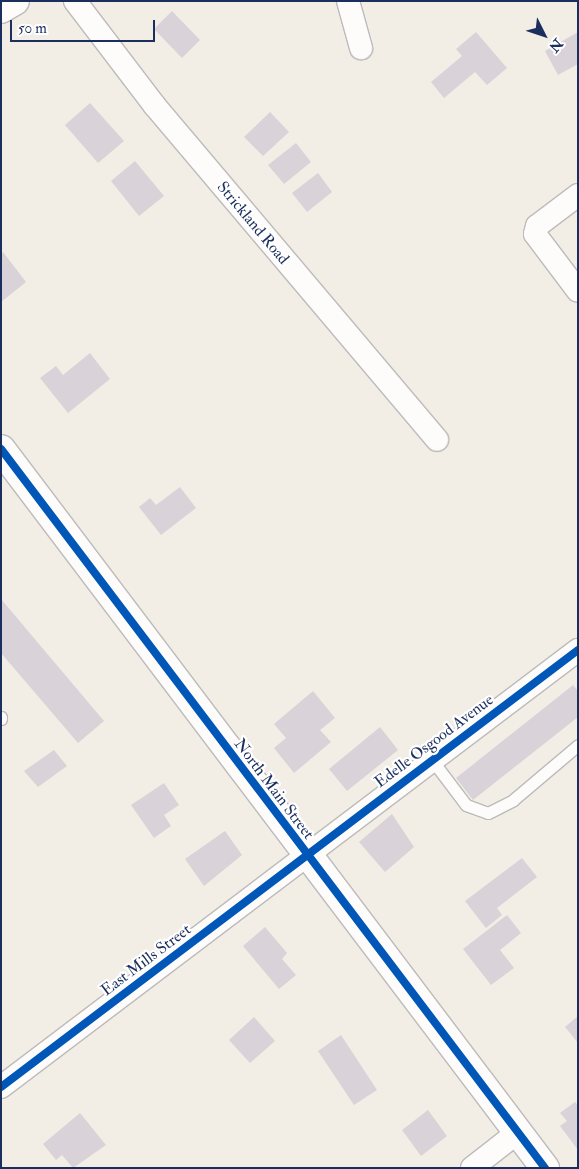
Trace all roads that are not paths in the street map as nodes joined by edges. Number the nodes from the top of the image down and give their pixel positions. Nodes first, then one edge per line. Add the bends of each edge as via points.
1 (15, 1) edge
2 (74, 1) edge
3 (348, 1) edge
4 (1, 9) edge
5 (361, 48) dead end
6 (578, 195) edge
7 (574, 279) edge
8 (436, 440) dead end
9 (1, 449) edge
10 (578, 650) edge
11 (578, 745) edge
12 (432, 760) junction
13 (307, 854) junction
14 (1, 1087) edge
15 (518, 1132) junction
16 (472, 1168) edge
17 (545, 1168) edge

1 - 4 street
2 - 8 street, Strickland Road via 155,106
3 - 5 street
6 - 7 street via 535,230 538,243
9 - 13 street, North Main Street
10 - 12 street, Edelle Osgood Avenue
11 - 12 lane via 513,800 488,813 466,805
12 - 13 street, Edelle Osgood Avenue
13 - 14 street, East Mills Street
13 - 15 street, North Main Street
15 - 16 street
15 - 17 street, North Main Street

